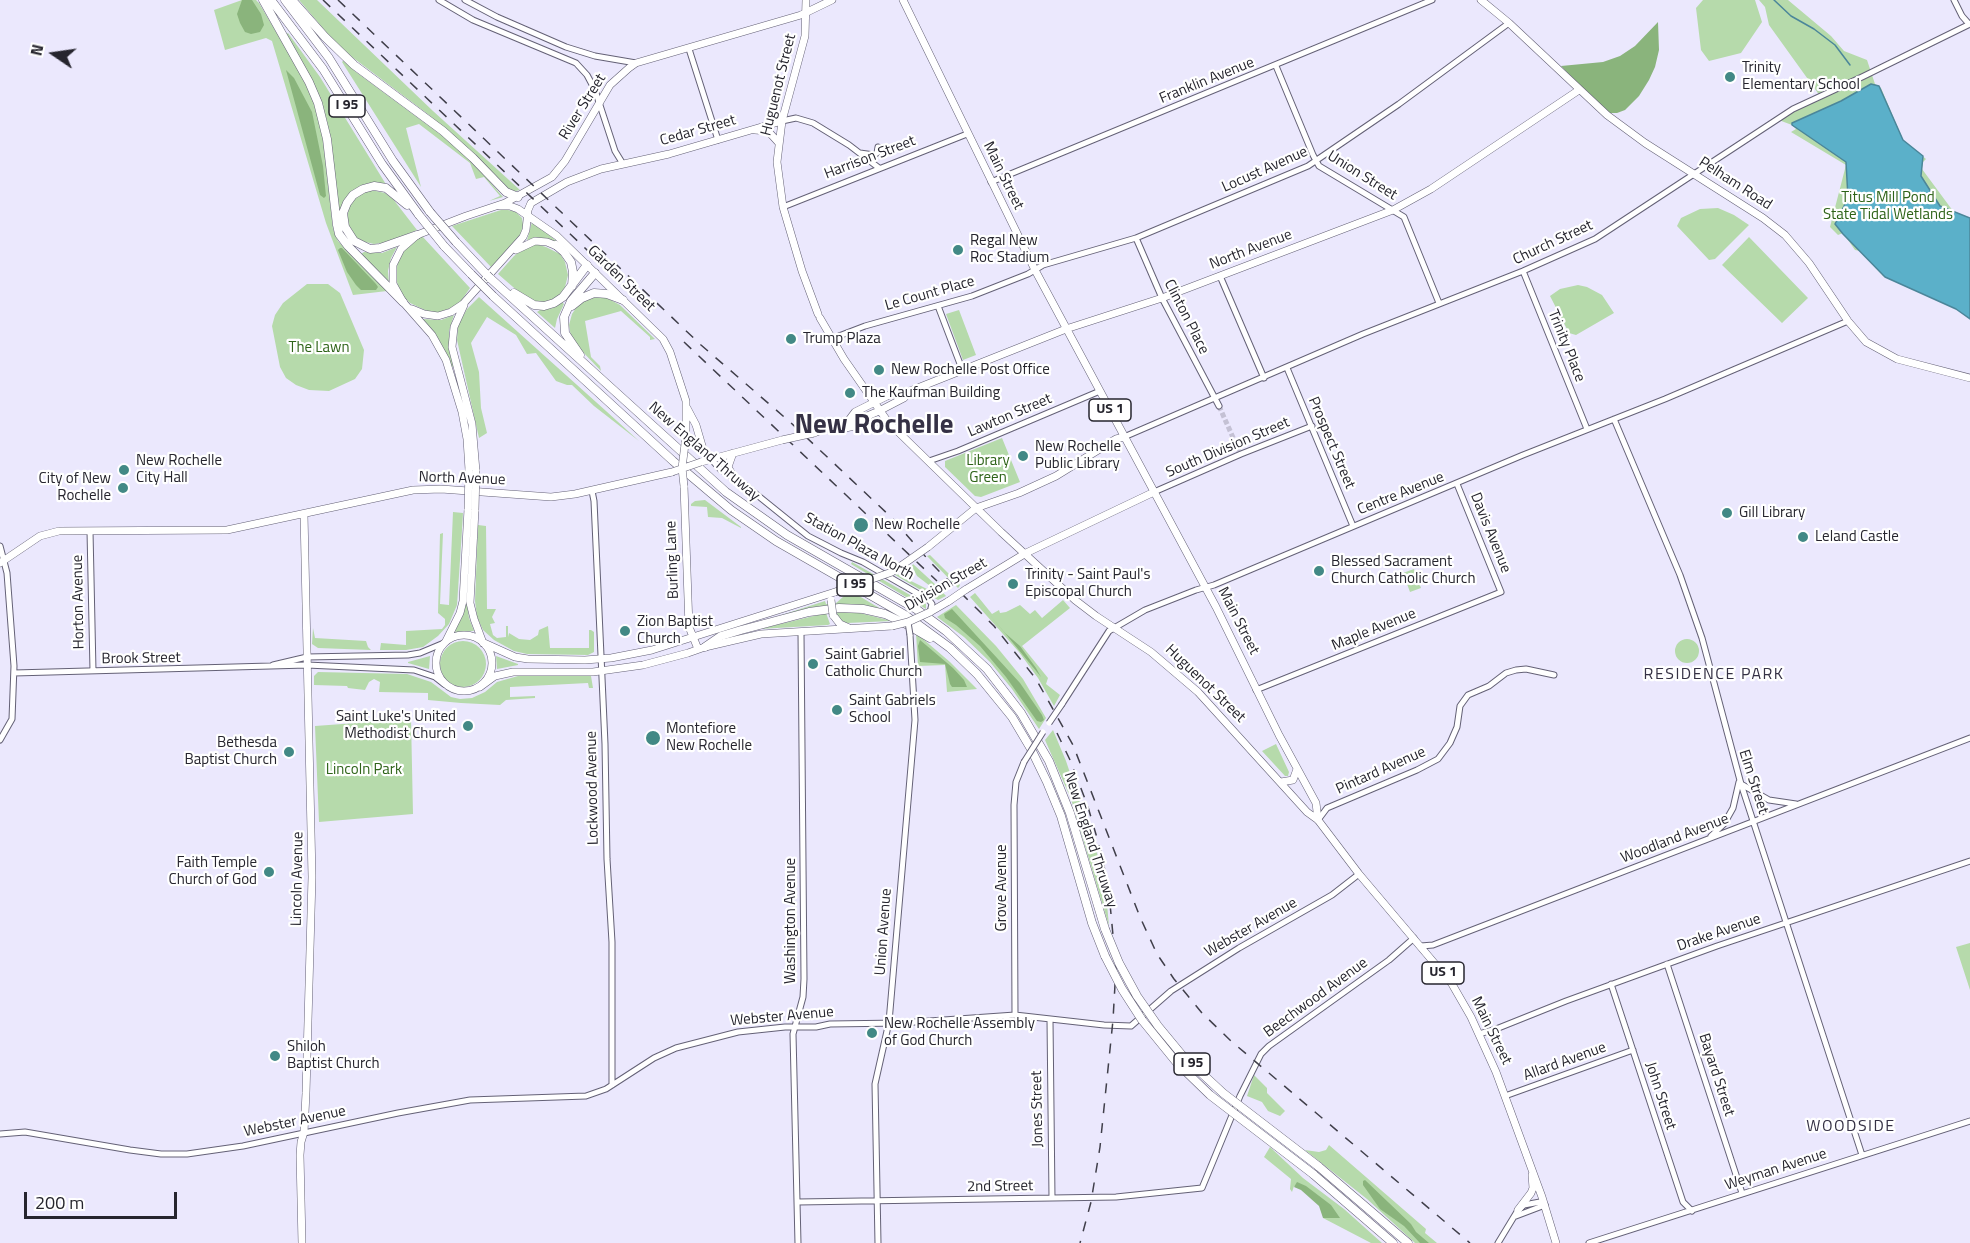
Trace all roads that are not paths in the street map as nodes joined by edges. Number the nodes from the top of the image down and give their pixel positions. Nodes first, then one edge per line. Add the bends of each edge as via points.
1 (263, 0) edge
2 (271, 0) edge
3 (285, 0) edge
4 (292, 0) edge
5 (439, 0) edge
6 (465, 0) edge
7 (806, 0) edge
8 (832, 0) edge
9 (903, 0) edge
10 (1432, 0) edge
11 (1481, 0) edge
12 (1954, 0) edge
13 (807, 13) junction
14 (1509, 23) junction
15 (1970, 24) edge
16 (689, 49) junction
17 (636, 63) junction
18 (1276, 66) junction
19 (1579, 90) junction
20 (599, 101) junction
21 (782, 121) junction
22 (750, 130) junction
23 (967, 134) junction
24 (718, 140) junction
25 (778, 143) junction
26 (878, 147) dead end
27 (859, 153) junction
28 (1316, 162) junction
29 (623, 165) junction
30 (879, 168) junction
31 (1694, 173) junction
32 (991, 182) junction
33 (518, 196) junction
34 (498, 206) junction
35 (783, 207) junction
36 (1393, 210) junction
37 (419, 215) junction
38 (528, 215) junction
39 (417, 235) junction
40 (1136, 238) junction
41 (556, 245) junction
42 (509, 255) junction
43 (580, 259) junction
44 (587, 265) junction
45 (1035, 270) junction
46 (1523, 271) junction
47 (595, 273) junction
48 (1220, 276) junction
49 (503, 286) junction
50 (572, 287) junction
51 (1162, 298) junction
52 (467, 300) junction
53 (623, 300) junction
54 (404, 303) junction
55 (1439, 303) junction
56 (938, 306) junction
57 (564, 317) junction
58 (1848, 321) junction
59 (1066, 329) junction
60 (831, 339) junction
61 (1287, 368) junction
62 (962, 369) junction
63 (1264, 378) junction
64 (1970, 378) edge
65 (602, 381) junction
66 (910, 391) junction
67 (1100, 391) junction
68 (1215, 398) junction
69 (874, 403) junction
70 (1219, 406) tunnel mouth
71 (687, 408) junction
72 (879, 411) junction
73 (1614, 419) junction
74 (849, 420) junction
75 (888, 422) junction
76 (1312, 426) junction
77 (830, 428) junction
78 (1587, 429) junction
79 (1124, 437) junction
80 (733, 453) junction
81 (711, 459) junction
82 (929, 461) junction
83 (682, 468) junction
84 (472, 470) junction
85 (734, 478) junction
86 (1457, 484) junction
87 (592, 490) junction
88 (1154, 492) junction
89 (976, 508) junction
90 (471, 509) junction
91 (304, 514) junction
92 (1353, 526) junction
93 (90, 531) junction
94 (0, 546) edge
95 (1026, 553) junction
96 (1, 560) edge
97 (1205, 587) junction
98 (1501, 592) joint
99 (833, 595) junction
100 (930, 612) junction
101 (909, 622) junction
102 (1113, 627) junction
103 (849, 628) junction
104 (801, 633) junction
105 (692, 637) junction
106 (445, 642) junction
107 (483, 643) junction
108 (701, 648) junction
109 (307, 657) junction
110 (602, 659) junction
111 (964, 661) junction
112 (307, 665) junction
113 (268, 667) junction
114 (602, 670) junction
115 (93, 671) junction
116 (14, 673) junction
117 (1554, 675) dead end
118 (444, 684) junction
119 (480, 687) junction
120 (1256, 690) junction
121 (1970, 738) edge
122 (0, 740) edge
123 (1024, 762) joint
124 (1297, 769) junction
125 (1740, 780) junction
126 (1281, 782) junction
127 (1798, 804) junction
128 (1318, 820) junction
129 (1754, 822) junction
130 (1709, 838) junction
131 (1970, 861) edge
132 (1359, 874) junction
133 (1786, 922) junction
134 (1414, 938) junction
135 (1421, 946) junction
136 (1667, 964) junction
137 (1611, 984) junction
138 (1016, 1015) junction
139 (1050, 1020) junction
140 (889, 1022) junction
141 (795, 1027) junction
142 (1479, 1034) junction
143 (1633, 1050) junction
144 (612, 1085) junction
145 (1505, 1096) junction
146 (1970, 1121) edge
147 (304, 1132) junction
148 (0, 1134) edge
149 (1862, 1155) junction
150 (1532, 1167) junction
151 (1202, 1188) joint
152 (1742, 1193) junction
153 (1052, 1198) junction
154 (877, 1200) junction
155 (798, 1202) junction
156 (1545, 1205) junction
157 (1692, 1211) junction
158 (1517, 1214) junction
159 (302, 1243) edge
160 (798, 1243) edge
161 (878, 1243) edge
162 (1393, 1243) edge
163 (1407, 1243) edge
164 (1498, 1243) edge
165 (1556, 1243) edge
166 (1589, 1243) edge

1 - 54 highway via 318,103 327,139 339,234
2 - 37 highway, New England Thruway / I 95 via 323,69
3 - 49 highway, New England Thruway / I 95, bridge via 329,58 430,212 477,265
4 - 33 highway via 354,65 438,126 506,192
5 - 20 street via 473,20 576,63 591,81
6 - 17 street via 566,47
7 - 13 main road, Huguenot Street / US 1
8 - 13 main road, River Street
9 - 23 main road, Main Street / US 1
10 - 18 street, Franklin Avenue
11 - 14 main road, Pelham Road
12 - 15 street via 1964,21
13 - 16 main road, River Street
13 - 21 main road, Huguenot Street / US 1 via 802,51
14 - 19 main road, Pelham Road
14 - 28 street, Locust Avenue
15 - 31 street, Church Street via 1793,109
16 - 17 main road, River Street
16 - 24 street
17 - 20 main road, River Street via 613,81
18 - 28 street, Union Street
18 - 32 street, Franklin Avenue
19 - 31 main road, Pelham Road via 1631,134
19 - 36 main road, North Avenue
20 - 29 street
20 - 33 main road, River Street via 560,169
21 - 22 main road, Cedar Street
21 - 25 main road, Huguenot Street / US 1
21 - 27 street, Cedar Street via 796,118 813,123
22 - 24 main road, Cedar Street
22 - 25 main road via 768,131
23 - 30 street, Harrison Street
23 - 32 main road, Main Street / US 1
24 - 29 main road, Cedar Street
25 - 35 main road, Huguenot Street / US 1
26 - 27 street via 874,155
27 - 30 street, Cedar Street
28 - 36 street, Union Street
28 - 40 street, Locust Avenue
29 - 38 main road, Cedar Street via 592,172 560,186 531,203
30 - 35 street, Harrison Street
31 - 46 street, Church Street via 1595,239
31 - 58 main road, Pelham Road via 1785,235
32 - 45 main road, Main Street / US 1
33 - 34 main road, River Street
34 - 38 main road, Garden Street via 510,206
34 - 39 main road
35 - 60 main road, Huguenot Street / US 1 via 802,271
36 - 48 main road, North Avenue
36 - 55 street, Union Street via 1404,217
37 - 39 highway via 389,190 374,186 353,195 343,213 348,235 365,248 380,248
37 - 111 highway, New England Thruway / I 95, bridge via 493,296 730,510 905,615
38 - 42 main road via 524,234
38 - 43 main road, Garden Street via 558,236
39 - 54 main road via 401,249 393,265 393,284
40 - 45 street, Locust Avenue
40 - 51 street, Clinton Place
41 - 42 main road via 531,242
41 - 43 main road
41 - 50 highway via 572,265
42 - 52 main road
43 - 44 main road, Garden Street
44 - 47 main road, Garden Street
44 - 50 highway
45 - 56 street, Le Count Place
45 - 59 main road, Main Street / US 1
46 - 55 street, Church Street
46 - 78 street, Trinity Place
47 - 53 main road, Garden Street
47 - 57 highway via 571,301
48 - 51 main road, North Avenue
48 - 63 street
49 - 50 highway via 539,306 559,300
49 - 65 highway, New England Thruway / I 95
51 - 59 main road, North Avenue
51 - 68 street, Clinton Place
52 - 54 main road via 438,316 419,313
52 - 84 main road via 455,322 452,342 472,424
53 - 57 highway via 604,293 590,294
53 - 71 main road, Garden Street via 666,342
54 - 84 main road via 432,335 446,360 462,412
55 - 61 street, Church Street
56 - 60 street, Le Count Place
56 - 62 street
57 - 65 highway via 569,341
58 - 64 main road, Pelham Road via 1866,342 1886,354
58 - 73 street, Centre Avenue
59 - 62 main road, North Avenue
59 - 67 main road, Main Street / US 1
60 - 69 main road, Huguenot Street / US 1
61 - 63 street, Church Street
61 - 76 street, Prospect Street
62 - 66 main road, North Avenue
63 - 68 street, Church Street
65 - 163 highway, New England Thruway / I 95, bridge via 741,504 916,609 987,669 1022,713 1053,770 1105,929 1137,996 1158,1026 1216,1087 1318,1166
66 - 69 main road, North Avenue
66 - 72 main road, North Avenue
67 - 79 main road, Main Street / US 1
67 - 82 street, Lawton Street
68 - 70 street, Clinton Place
68 - 79 street, Church Street
69 - 72 main road, Huguenot Street / US 1
69 - 74 main road, North Avenue via 855,412
71 - 81 main road, Garden Street
71 - 83 main road, Garden Street, bridge
72 - 74 main road, North Avenue
72 - 75 main road, Huguenot Street / US 1
73 - 78 street, Centre Avenue
73 - 125 street, Elm Street via 1680,575
74 - 77 main road, North Avenue
75 - 77 main road
75 - 82 main road, Huguenot Street / US 1
76 - 88 street, South Division Street via 1240,452
76 - 92 street, Prospect Street
77 - 80 main road, North Avenue, bridge
78 - 86 street, Centre Avenue
79 - 88 main road, Main Street / US 1
79 - 89 main road via 1116,438 1056,476
80 - 81 main road, North Avenue
80 - 85 main road via 728,467
81 - 83 main road, North Avenue, bridge
81 - 85 street, Station Plaza North
82 - 89 main road, Huguenot Street / US 1
83 - 87 main road, North Avenue, bridge
83 - 105 main road, Burling Lane, bridge
84 - 90 main road, bridge
85 - 100 street, Station Plaza North via 808,536 929,600
86 - 92 street, Centre Avenue
86 - 98 street, Davis Avenue
87 - 91 main road, North Avenue via 551,497 420,489
87 - 110 street, Lockwood Avenue
88 - 95 main road, Division Street
88 - 97 main road, Main Street / US 1
89 - 95 main road, Huguenot Street / US 1
89 - 99 main road, bridge via 892,572
90 - 106 main road via 463,601
90 - 107 main road via 470,603
91 - 93 main road, North Avenue via 217,531
91 - 109 main road, Lincoln Avenue
92 - 97 street, Centre Avenue
93 - 96 main road, North Avenue via 40,536
93 - 115 street, Horton Avenue
94 - 96 street
95 - 100 main road, Division Street, bridge
95 - 102 main road, Huguenot Street / US 1 via 1075,600
96 - 116 street via 7,573
97 - 102 street, Centre Avenue
97 - 120 main road, Main Street / US 1
98 - 120 street, Maple Avenue
99 - 103 main road, bridge via 833,615
99 - 105 main road
100 - 101 main road, Division Street, bridge
101 - 103 main road, Division Street, bridge
101 - 140 street, Union Avenue, bridge via 915,720
102 - 123 street, Centre Avenue, bridge
102 - 126 main road, Huguenot Street / US 1 via 1177,672
103 - 104 main road, Division Street
104 - 108 main road, Division Street via 761,634
104 - 141 street, Washington Avenue via 804,979
105 - 108 main road, Burling Lane
105 - 110 main road via 650,651
106 - 107 main road via 464,635
106 - 109 street, Brook Street via 420,654
106 - 118 main road via 435,665
107 - 110 main road via 528,659
107 - 119 main road via 492,666
108 - 111 highway via 721,636 802,614 852,608 901,621
108 - 114 main road, Division Street via 643,665
109 - 112 main road, Lincoln Avenue
109 - 113 street, Brook Street
110 - 114 street, Lockwood Avenue
111 - 162 highway, New England Thruway / I 95, bridge via 1012,717 1040,765 1061,816 1086,906 1105,956 1142,1020 1177,1063 1217,1101 1313,1174
112 - 113 street, Brook Street
112 - 118 street, Brook Street via 414,670
112 - 147 main road, Lincoln Avenue via 312,877
113 - 115 street, Brook Street
114 - 119 main road, Division Street via 513,672 495,676
114 - 144 street, Lockwood Avenue via 612,942
115 - 116 street, Brook Street
116 - 122 street via 12,719
117 - 128 street, Pintard Avenue via 1516,670 1468,695 1460,706 1450,743 1438,759 1328,808
118 - 119 main road via 462,692
120 - 124 main road, Main Street / US 1
121 - 127 street, Woodland Avenue
123 - 138 street, Grove Avenue via 1016,782 1014,805
124 - 126 main road via 1293,780
124 - 128 main road, Main Street / US 1 via 1316,803
125 - 127 street via 1768,800
125 - 129 street, Elm Street
125 - 130 street via 1733,808
126 - 128 main road, Huguenot Street / US 1
127 - 129 street, Woodland Avenue
128 - 132 main road, Main Street / US 1
129 - 130 street, Woodland Avenue
129 - 133 street, Elm Street
130 - 135 street, Woodland Avenue via 1433,945
131 - 133 street, Drake Avenue
132 - 134 main road, Main Street / US 1
132 - 139 street, Webster Avenue via 1332,895 1171,991 1131,1026
133 - 136 street, Drake Avenue
133 - 149 street, Elm Street
134 - 135 main road, Main Street / US 1
134 - 151 street, Beechwood Avenue via 1261,1054
135 - 142 main road, Main Street / US 1 via 1452,984
136 - 137 street, Drake Avenue
136 - 152 street, Bayard Street
137 - 142 street, Drake Avenue
137 - 143 street, John Street
138 - 139 street, Webster Avenue
138 - 140 street, Webster Avenue
139 - 153 street, Jones Street
140 - 141 street, Webster Avenue
140 - 154 street, Union Avenue via 875,1084
141 - 144 street, Webster Avenue via 738,1032 676,1048
141 - 155 street, Washington Avenue
142 - 145 main road, Main Street / US 1
143 - 145 street, Allard Avenue
143 - 157 street, John Street via 1683,1202
144 - 147 street, Webster Avenue via 592,1095 470,1100
145 - 150 main road, Main Street / US 1
146 - 149 street, Weyman Avenue
147 - 148 street, Webster Avenue via 217,1151 181,1154 130,1150 25,1132
147 - 159 main road, Lincoln Avenue via 300,1155
149 - 152 street, Weyman Avenue
150 - 156 main road, Main Street / US 1
150 - 158 main road via 1533,1188
151 - 153 street, 2nd Street via 1116,1197
152 - 157 street, Weyman Avenue
153 - 154 street, 2nd Street
154 - 155 street, 2nd Street
154 - 161 street, Union Avenue
155 - 160 street, Washington Avenue
156 - 158 street via 1524,1205
156 - 165 main road, Main Street / US 1
157 - 166 street, Weyman Avenue
158 - 164 street

